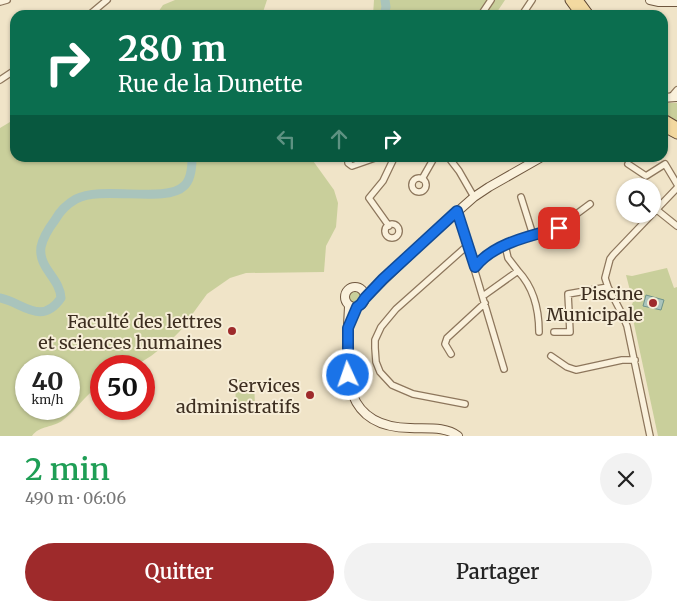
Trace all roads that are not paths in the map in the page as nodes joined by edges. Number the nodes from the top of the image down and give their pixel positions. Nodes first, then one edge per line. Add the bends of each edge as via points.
1 (7, 0) edge
2 (108, 0) edge
3 (650, 0) edge
4 (574, 1) edge
5 (0, 2) edge
6 (677, 2) edge
7 (96, 10) edge
8 (584, 10) edge
9 (348, 162) edge
10 (364, 162) edge
11 (392, 162) edge
12 (432, 162) edge
13 (453, 162) edge
14 (533, 162) edge
15 (628, 164) dead end
16 (422, 179) dead end
17 (677, 184) edge
18 (677, 188) edge
19 (521, 197) dead end
20 (474, 198) junction
21 (590, 204) dead end
22 (661, 206) edge
23 (457, 211) junction
24 (661, 213) edge
25 (645, 223) edge
26 (389, 226) dead end
27 (677, 226) edge
28 (533, 235) junction
29 (468, 245) junction
30 (505, 245) junction
31 (475, 267) junction
32 (518, 271) junction
33 (608, 287) junction
34 (364, 294) junction
35 (483, 296) junction
36 (485, 303) junction
37 (353, 306) junction
38 (539, 332) dead end
39 (554, 332) dead end
40 (450, 354) dead end
41 (550, 356) dead end
42 (635, 360) junction
43 (504, 369) dead end
44 (465, 404) dead end
45 (458, 436) edge
46 (650, 436) edge

1 - 5 street
2 - 7 street
3 - 6 main road
4 - 8 main road
9 - 10 street via 352,166
11 - 26 street via 383,182 369,198
12 - 16 street
13 - 20 street
14 - 20 main road
15 - 17 street via 646,176 665,164
18 - 22 street
19 - 28 street
20 - 23 main road
21 - 28 street via 559,228
23 - 29 street
23 - 34 main road
24 - 27 street
25 - 33 street via 610,260 605,278
28 - 30 street
29 - 31 street
29 - 44 street via 396,310 381,327 375,348 380,372 392,386 413,394
30 - 31 street
30 - 32 street via 508,258
31 - 35 street
32 - 35 street
32 - 38 street via 529,284 539,313
33 - 39 street via 568,294 570,332
33 - 42 street via 622,312
34 - 37 main road via 363,303
34 - 37 main road via 355,287 347,290 345,299
35 - 36 street
36 - 40 street via 447,338 445,344
36 - 43 street
37 - 45 main road via 347,354 349,382 356,404 375,422 387,426 443,429
41 - 42 street via 576,370
42 - 46 street

